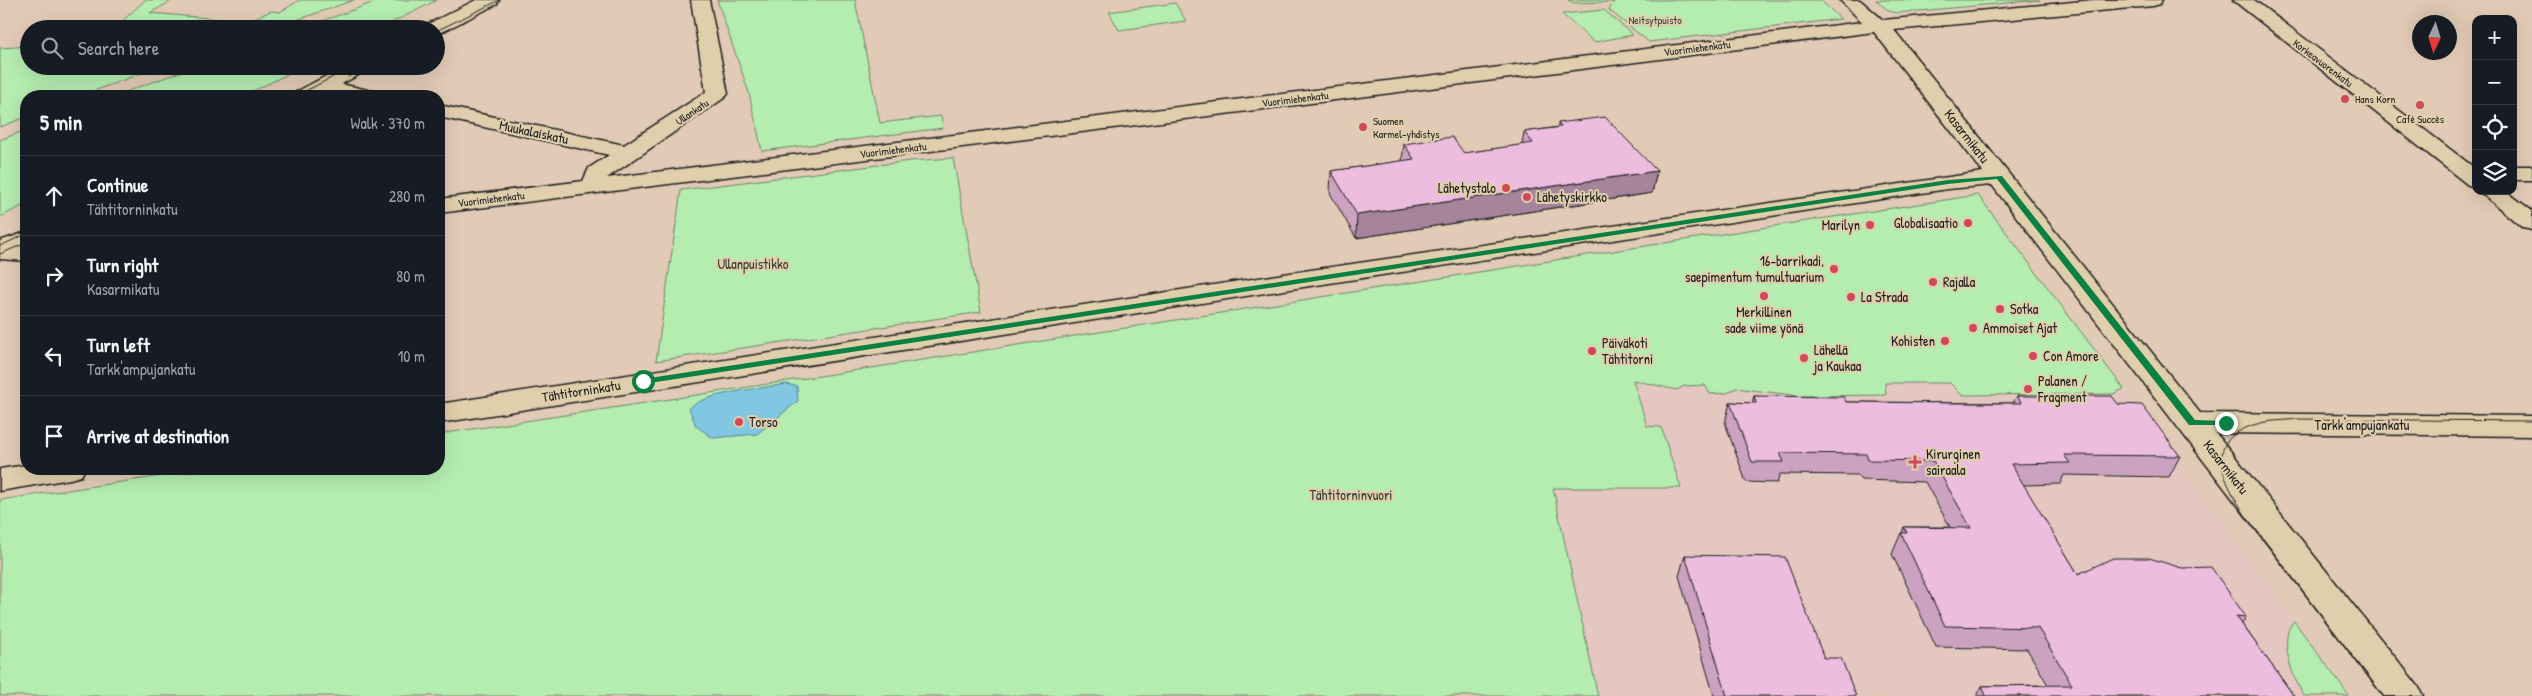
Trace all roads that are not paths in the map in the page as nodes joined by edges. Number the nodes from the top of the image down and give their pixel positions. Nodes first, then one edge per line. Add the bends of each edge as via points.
1 (490, 0) edge
2 (700, 0) edge
3 (1849, 0) edge
4 (2152, 0) edge
5 (2242, 0) edge
6 (445, 23) edge
7 (1879, 26) junction
8 (344, 75) edge
9 (323, 86) junction
10 (315, 90) edge
11 (342, 90) edge
12 (445, 112) edge
13 (629, 153) junction
14 (2517, 173) edge
15 (2532, 173) edge
16 (2472, 174) edge
17 (1999, 177) junction
18 (593, 187) junction
19 (2496, 195) edge
20 (445, 205) edge
21 (2532, 223) edge
22 (20, 241) edge
23 (0, 251) edge
24 (20, 253) edge
25 (445, 413) edge
26 (2192, 423) junction
27 (2532, 426) edge
28 (32, 475) edge
29 (0, 480) edge
30 (2405, 696) edge

1 - 6 street
2 - 13 street, Ullankatu via 718,85 717,94
3 - 7 street, Kasarmikatu
4 - 7 street, Vuorimiehenkatu
5 - 16 street, Korkeavuorenkatu
7 - 17 street, Kasarmikatu
7 - 18 street, Vuorimiehenkatu
8 - 9 street
9 - 10 street
9 - 11 street
12 - 13 street, Muukalaiskatu
13 - 18 street, Ullankatu via 597,174
14 - 15 street
17 - 25 street, Tähtitorninkatu via 1354,271
17 - 26 street, Kasarmikatu
18 - 20 street, Vuorimiehenkatu
19 - 21 street
22 - 23 street
23 - 24 street
26 - 27 street, Tarkk'ampujankatu
26 - 30 street, Kasarmikatu
28 - 29 street

